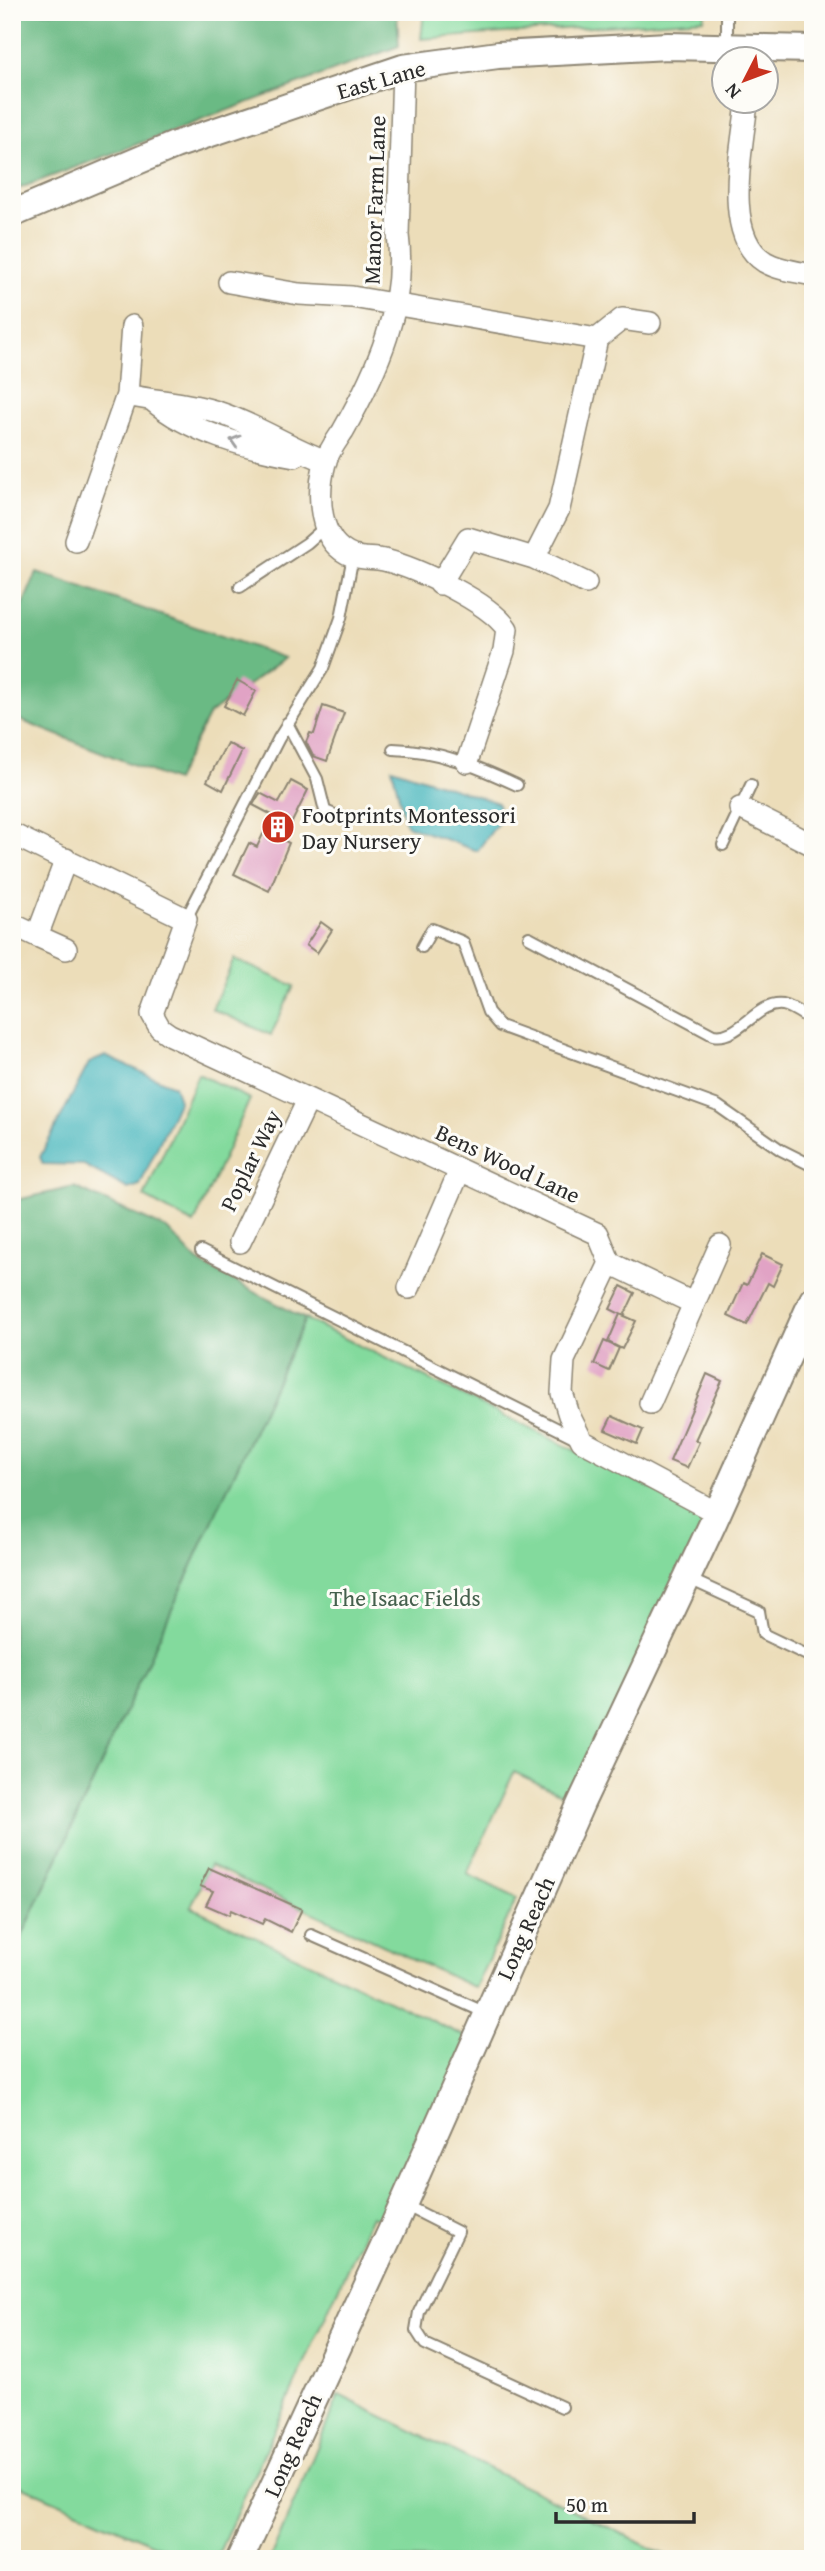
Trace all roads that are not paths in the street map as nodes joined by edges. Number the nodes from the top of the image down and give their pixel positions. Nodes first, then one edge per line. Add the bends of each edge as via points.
1 (727, 12) edge
2 (741, 46) edge
3 (813, 49) edge
4 (780, 50) edge
5 (710, 52) edge
6 (403, 68) junction
7 (746, 116) edge
8 (12, 214) edge
9 (813, 275) edge
10 (229, 282) dead end
11 (395, 305) junction
12 (650, 323) dead end
13 (132, 326) dead end
14 (597, 339) junction
15 (127, 395) junction
16 (326, 461) junction
17 (324, 528) junction
18 (76, 541) dead end
19 (353, 556) junction
20 (534, 558) junction
21 (586, 583) dead end
22 (440, 584) junction
23 (240, 587) dead end
24 (287, 723) junction
25 (393, 749) dead end
26 (467, 762) junction
27 (517, 785) dead end
28 (751, 785) dead end
29 (740, 808) junction
30 (347, 820) dead end
31 (12, 834) edge
32 (723, 845) dead end
33 (813, 845) edge
34 (66, 859) junction
35 (186, 919) junction
36 (12, 924) edge
37 (37, 936) junction
38 (529, 937) dead end
39 (422, 947) dead end
40 (66, 950) dead end
41 (813, 1021) edge
42 (308, 1100) junction
43 (813, 1167) edge
44 (460, 1170) junction
45 (240, 1242) dead end
46 (720, 1245) dead end
47 (201, 1251) dead end
48 (610, 1263) junction
49 (409, 1288) dead end
50 (813, 1300) edge
51 (694, 1303) junction
52 (650, 1403) dead end
53 (582, 1441) junction
54 (717, 1513) junction
55 (687, 1578) junction
56 (811, 1657) dead end
57 (311, 1935) dead end
58 (486, 2013) junction
59 (403, 2204) junction
60 (562, 2407) dead end
61 (240, 2559) edge

1 - 2 lane
3 - 4 street, East Lane
5 - 6 street, East Lane via 498,55
6 - 8 street, East Lane via 175,145
6 - 11 street, Manor Farm Lane via 398,235 402,263
7 - 9 street via 740,230 750,249 766,262
10 - 11 street
11 - 14 street
11 - 16 street, Manor Farm Lane via 368,388
12 - 14 street via 622,319
13 - 15 street
14 - 20 street via 559,509
15 - 16 street via 171,399 217,412
15 - 18 street
16 - 17 street, Manor Farm Lane via 321,494
17 - 19 street
17 - 23 lane
19 - 22 street via 385,560
19 - 24 lane via 344,607 323,668
20 - 21 street
20 - 22 street via 468,538
22 - 26 street via 475,599 507,629
24 - 30 lane via 317,779 325,811
24 - 35 lane
25 - 26 lane via 422,750
26 - 27 lane
28 - 29 lane
29 - 32 lane
29 - 33 street
31 - 34 street
34 - 35 street
34 - 37 street
35 - 42 street, Bens Wood Lane via 152,1014 160,1028
36 - 37 street
37 - 40 street
38 - 41 lane via 713,1035 727,1035 780,1004
39 - 43 lane via 432,929 463,942 488,1012 500,1026 719,1105
42 - 44 street, Bens Wood Lane
42 - 45 street, Poplar Way
44 - 48 street, Bens Wood Lane via 598,1234
44 - 49 street
46 - 51 street
47 - 53 lane
48 - 51 street
48 - 53 street via 564,1360 562,1393
50 - 54 street, Long Reach
51 - 52 street
53 - 54 street
54 - 55 street, Long Reach
55 - 56 lane via 759,1611 763,1634
55 - 58 street, Long Reach
57 - 58 lane
58 - 59 street, Long Reach
59 - 60 lane via 458,2232 419,2312 416,2330 425,2344
59 - 61 street, Long Reach

